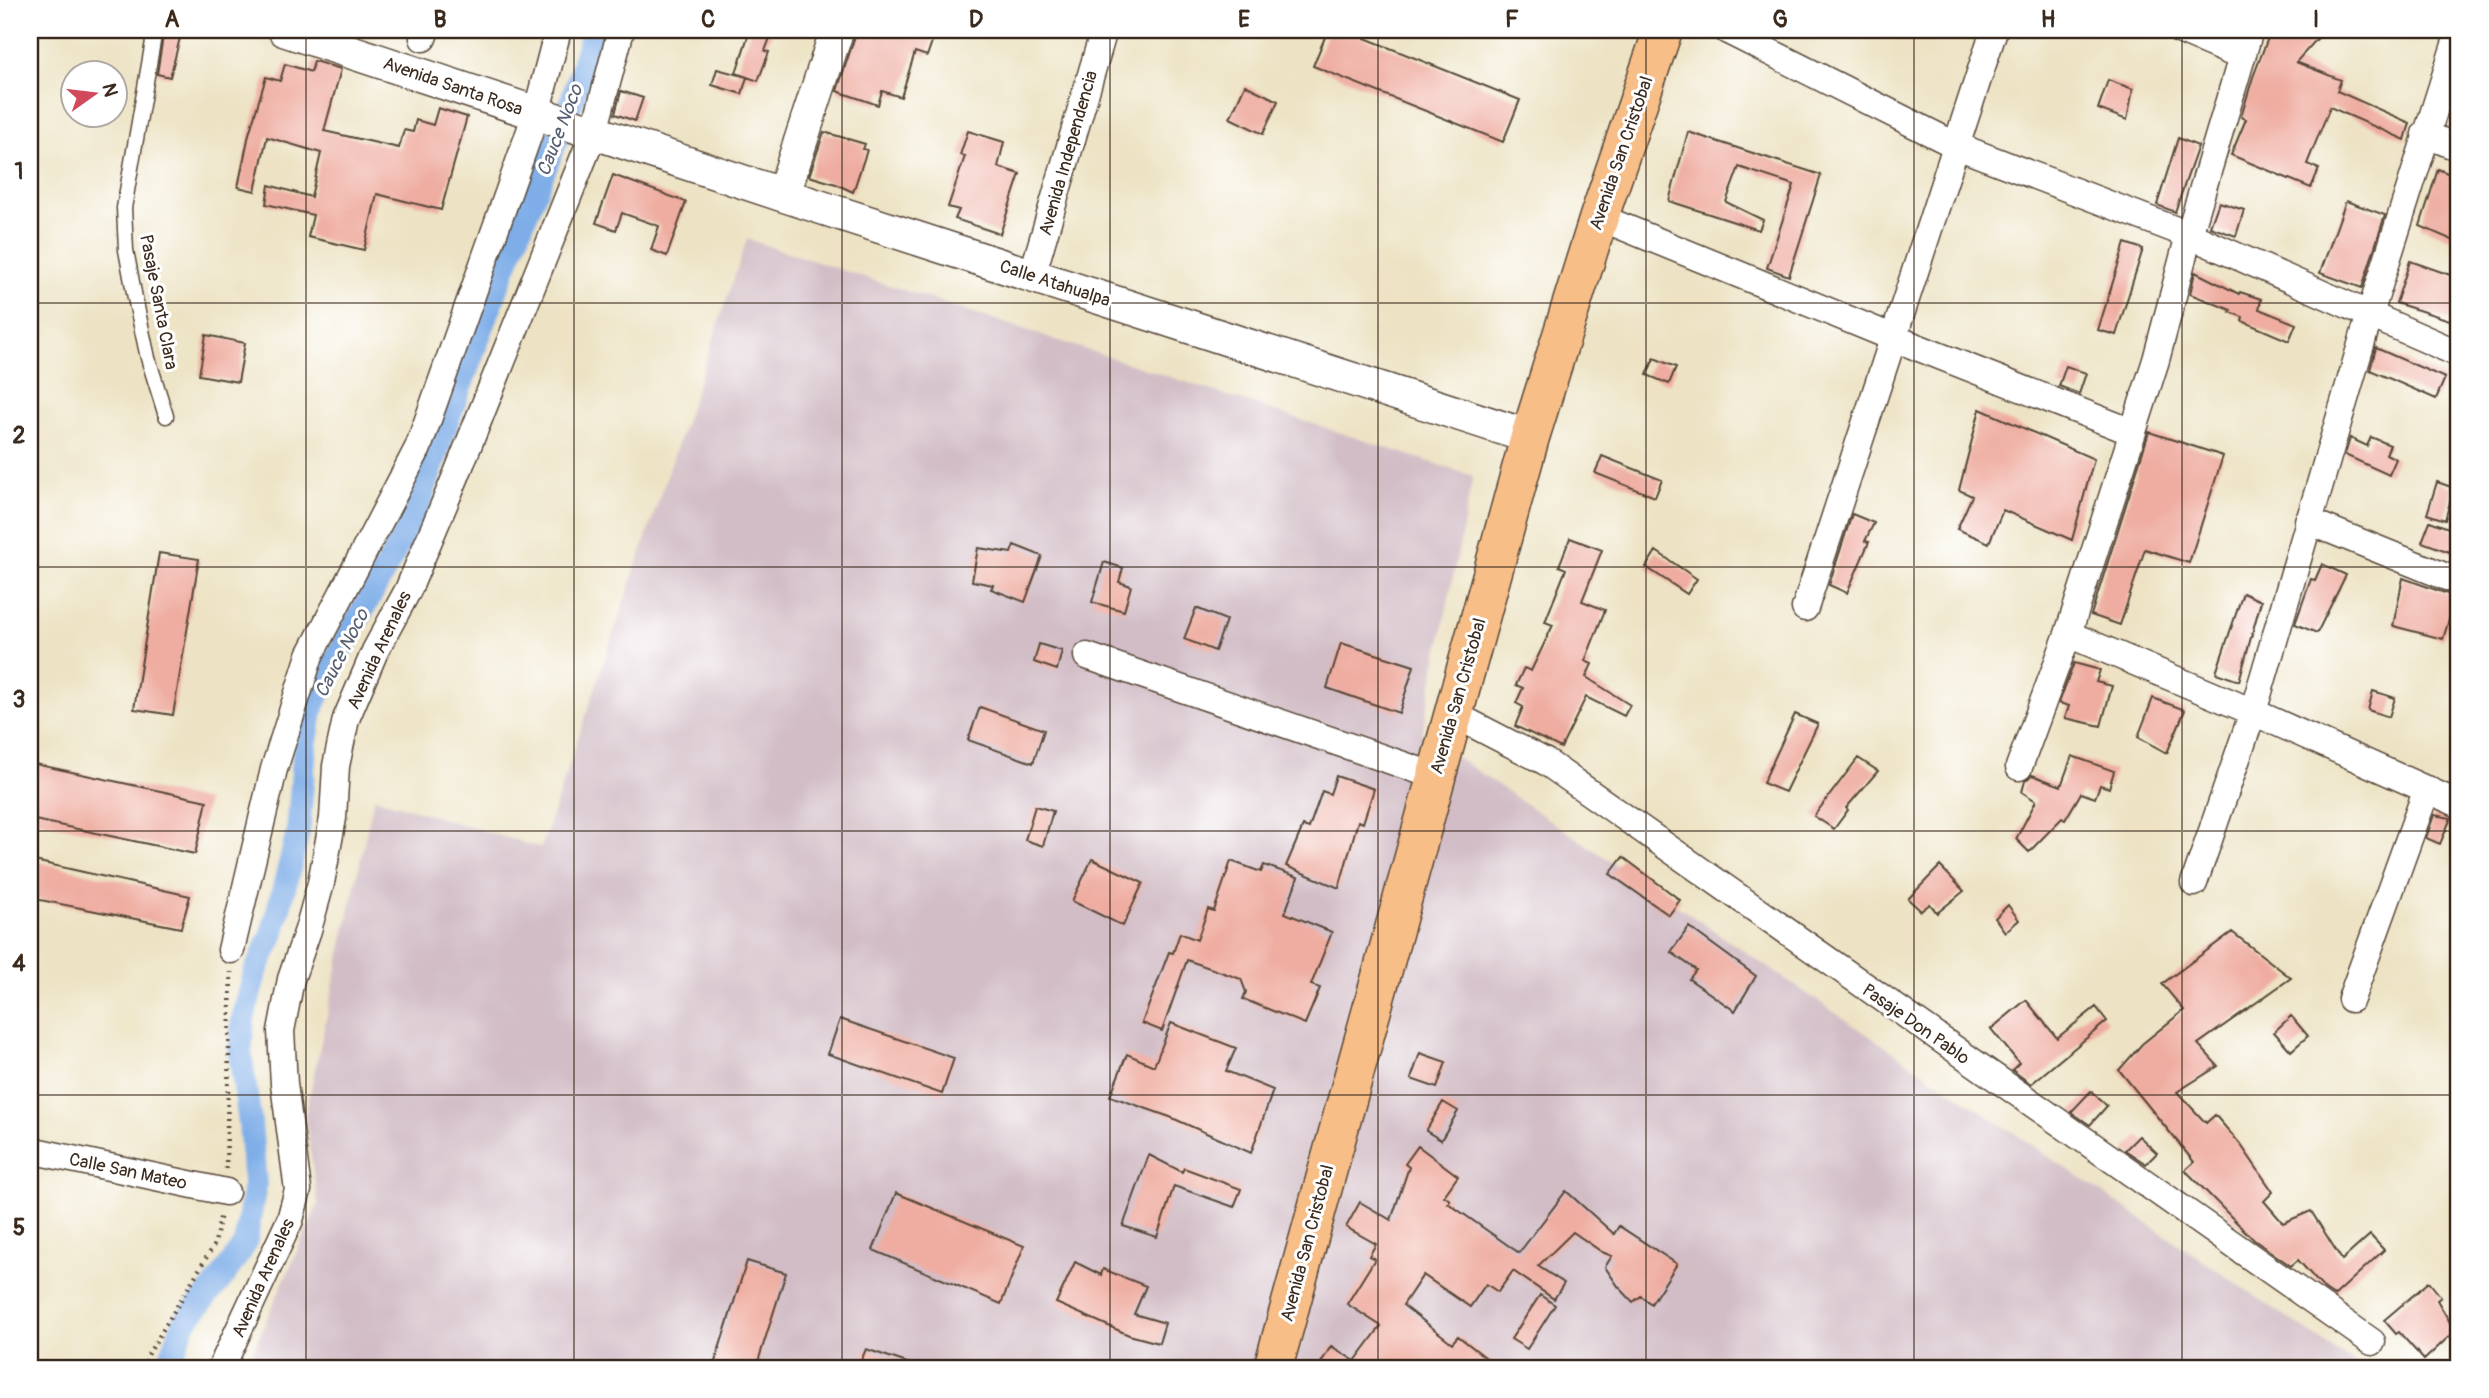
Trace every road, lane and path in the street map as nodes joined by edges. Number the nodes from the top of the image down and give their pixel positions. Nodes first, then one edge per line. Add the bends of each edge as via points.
1 (155, 30) edge
2 (285, 30) edge
3 (558, 30) edge
4 (621, 30) edge
5 (814, 30) edge
6 (837, 30) edge
7 (1104, 30) edge
8 (1726, 30) edge
9 (1994, 30) edge
10 (2179, 30) edge
11 (2250, 30) edge
12 (1658, 31) edge
13 (2459, 32) edge
14 (2242, 57) junction
15 (541, 116) junction
16 (588, 130) junction
17 (2425, 134) junction
18 (1957, 146) junction
19 (2459, 148) edge
20 (773, 191) junction
21 (1599, 217) junction
22 (2189, 235) junction
23 (1032, 276) junction
24 (2370, 314) junction
25 (1894, 338) junction
26 (2459, 355) edge
27 (166, 416) dead end
28 (2132, 432) junction
29 (1530, 437) junction
30 (2308, 521) junction
31 (2459, 582) edge
32 (1805, 608) dead end
33 (2068, 634) junction
34 (1087, 656) dead end
35 (2253, 712) junction
36 (1455, 715) junction
37 (2019, 767) dead end
38 (1435, 776) junction
39 (2427, 789) junction
40 (2459, 804) edge
41 (2194, 883) dead end
42 (231, 950) dead end
43 (2351, 999) dead end
44 (30, 1150) edge
45 (226, 1192) dead end
46 (2372, 1342) dead end
47 (221, 1368) edge
48 (1273, 1368) edge

1 - 27 lane, Pasaje Santa Clara via 124,208 135,298
2 - 15 street, Avenida Santa Rosa
3 - 15 street
4 - 16 street, Avenida Arenales
5 - 20 street
6 - 20 street
7 - 23 street, Avenida Independencia
8 - 18 street
9 - 18 street
10 - 14 street
11 - 14 street
12 - 21 highway, Avenida San Cristobal
13 - 17 street
14 - 22 street
15 - 16 street, Avenida Santa Rosa
15 - 42 street via 418,448 310,655 274,769
16 - 20 street, Calle Atahualpa
16 - 47 street, Avenida Arenales via 456,475 408,590 346,719 321,883 291,979 281,1031 298,1190 290,1220
17 - 19 street
17 - 24 street
18 - 22 street
18 - 25 street
20 - 23 street, Calle Atahualpa
21 - 25 street
21 - 29 highway, Avenida San Cristobal
22 - 24 street
22 - 28 street
23 - 29 street, Calle Atahualpa
24 - 26 street
24 - 30 street
25 - 28 street
25 - 32 street
28 - 33 street
29 - 36 highway, Avenida San Cristobal
30 - 31 street
30 - 35 street
33 - 35 street
33 - 37 street
34 - 38 street
35 - 39 street
35 - 41 street
36 - 38 highway, Avenida San Cristobal
36 - 46 street, Pasaje Don Pablo via 1546,762
38 - 48 highway, Avenida San Cristobal
39 - 40 street
39 - 43 street
44 - 45 street, Calle San Mateo

